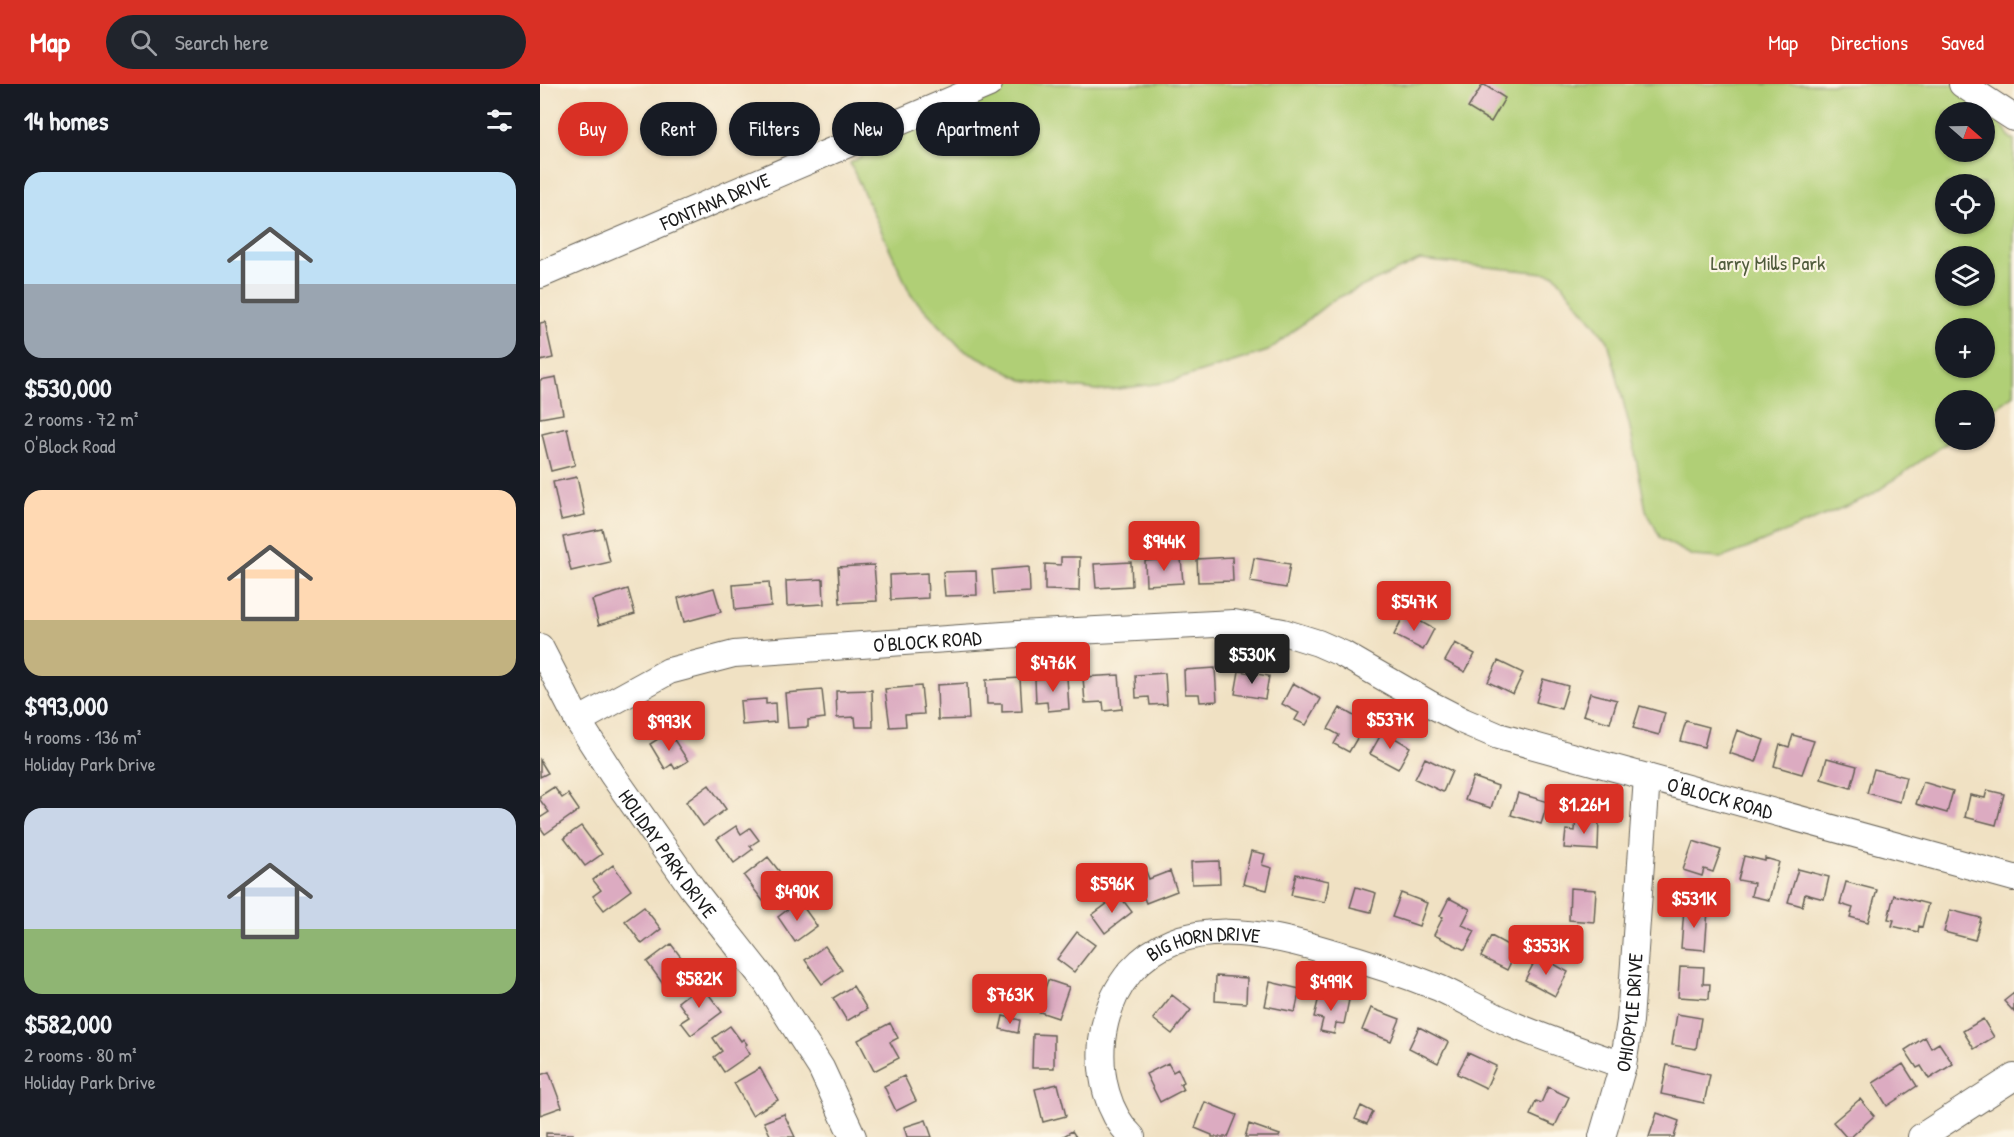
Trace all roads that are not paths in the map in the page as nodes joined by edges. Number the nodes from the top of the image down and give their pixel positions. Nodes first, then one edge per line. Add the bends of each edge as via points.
1 (989, 84) edge
2 (1962, 84) edge
3 (2014, 118) edge
4 (540, 274) edge
5 (540, 647) edge
6 (578, 721) junction
7 (1647, 777) junction
8 (2014, 878) edge
9 (1623, 1065) junction
10 (2014, 1077) edge
11 (853, 1137) edge
12 (1132, 1137) edge
13 (1602, 1137) edge
14 (1922, 1137) edge

1 - 4 street, FONTANA DRIVE
2 - 3 street
5 - 6 street
6 - 7 street, O'BLOCK ROAD via 669,671 734,654 1234,623 1318,643 1498,736
6 - 11 street, HOLIDAY PARK DRIVE via 692,888 766,982 821,1068
7 - 8 street, O'BLOCK ROAD
7 - 9 street, OHIOPYLE DRIVE via 1630,1021
9 - 12 street, BIG HORN DRIVE via 1516,1026 1441,989 1353,958 1272,936 1233,932 1188,936 1142,959 1125,978 1104,1025 1102,1076 1108,1099
9 - 13 street, OHIOPYLE DRIVE
10 - 14 street

